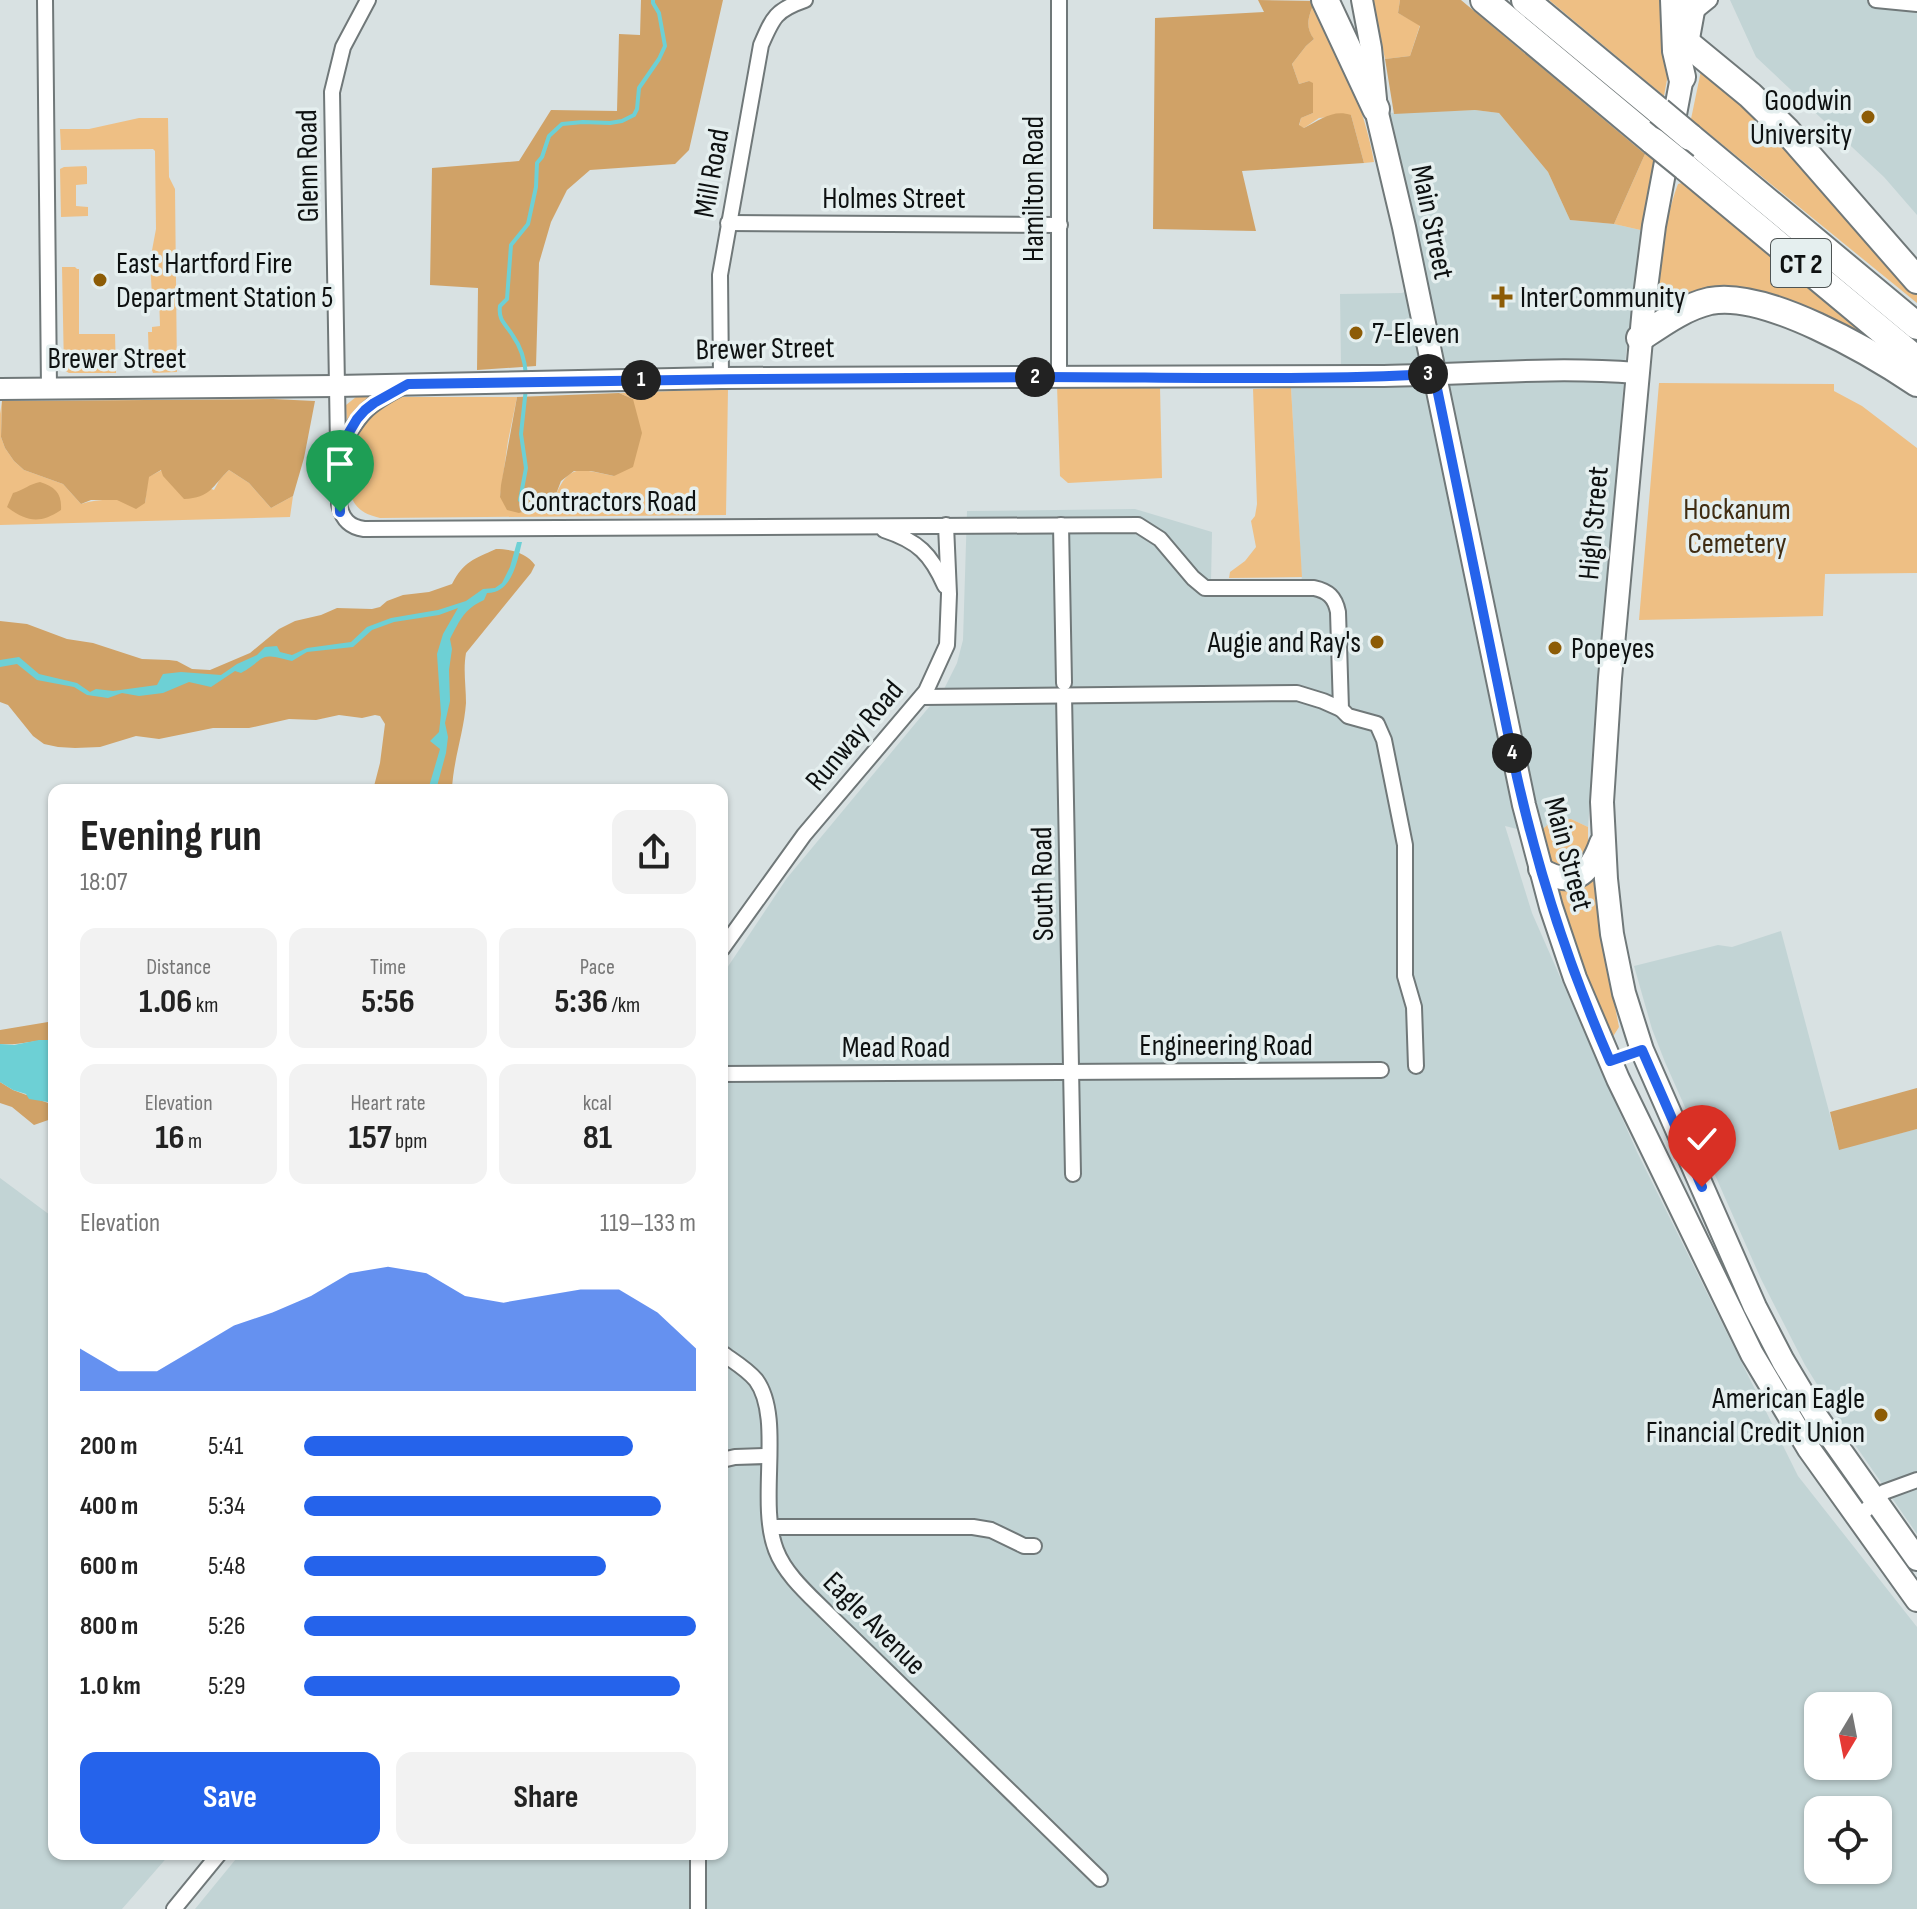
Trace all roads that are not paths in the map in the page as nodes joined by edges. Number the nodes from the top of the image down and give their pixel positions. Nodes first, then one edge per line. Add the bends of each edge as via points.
1 (45, 0) edge
2 (368, 0) edge
3 (805, 0) edge
4 (1059, 0) edge
5 (1325, 0) edge
6 (1362, 0) edge
7 (1484, 0) edge
8 (1525, 0) edge
9 (1876, 0) edge
10 (1694, 3) edge
11 (1917, 4) edge
12 (1688, 44) junction
13 (1682, 77) junction
14 (1376, 109) junction
15 (728, 223) junction
16 (1060, 225) junction
17 (1917, 280) edge
18 (1917, 326) edge
19 (1640, 338) junction
20 (1917, 360) edge
21 (1636, 373) junction
22 (1434, 374) junction
23 (1059, 377) junction
24 (721, 378) junction
25 (1917, 383) edge
26 (408, 384) junction
27 (336, 386) junction
28 (49, 388) junction
29 (0, 389) edge
30 (338, 451) junction
31 (946, 525) junction
32 (1061, 525) junction
33 (873, 526) junction
34 (949, 594) junction
35 (1064, 689) junction
36 (922, 697) junction
37 (1341, 709) junction
38 (1603, 839) junction
39 (1540, 869) junction
40 (728, 941) edge
41 (1642, 1050) junction
42 (1610, 1061) junction
43 (1416, 1066) dead end
44 (1381, 1070) dead end
45 (1071, 1072) junction
46 (728, 1074) edge
47 (1073, 1174) dead end
48 (728, 1358) edge
49 (1783, 1361) junction
50 (1762, 1373) junction
51 (768, 1456) junction
52 (728, 1459) edge
53 (1917, 1480) edge
54 (1875, 1501) junction
55 (1858, 1518) junction
56 (771, 1527) junction
57 (1034, 1546) dead end
58 (1917, 1559) edge
59 (1917, 1600) edge
60 (214, 1860) edge
61 (698, 1860) edge
62 (1100, 1879) dead end
63 (174, 1909) edge
64 (698, 1909) edge

1 - 28 street
2 - 27 street, Glenn Road via 343,47 332,92
3 - 15 street, Mill Road via 785,7 770,23 761,45
4 - 16 street, Hamilton Road
5 - 14 highway
6 - 14 main road, Main Street
7 - 20 highway, CT 2, bridge
8 - 18 highway, CT 2, bridge
9 - 11 street
10 - 12 main road, High Street
10 - 13 highway via 1676,51
12 - 13 main road, High Street
12 - 17 highway via 1787,131
13 - 19 main road, High Street via 1651,244
14 - 22 main road, Main Street
15 - 16 street, Holmes Street
15 - 24 street, Mill Road via 720,275
16 - 23 street, Hamilton Road
19 - 21 main road, High Street
19 - 25 highway via 1698,305 1752,302 1816,327
21 - 22 main road, Brewer Street
21 - 38 main road, High Street via 1607,717
22 - 23 main road, Brewer Street
22 - 39 main road, Main Street
23 - 24 main road, Brewer Street
24 - 26 main road, Brewer Street
26 - 27 main road, Brewer Street
26 - 30 street via 365,410
27 - 28 main road, Brewer Street
27 - 30 street, Contractors Road
28 - 29 main road, Brewer Street
30 - 33 street, Contractors Road via 340,512 350,524 364,529
31 - 32 street, Contractors Road
31 - 33 street, Contractors Road
31 - 34 street, Runway Road
32 - 35 street, South Road
32 - 37 street, Contractors Road via 1138,525 1160,539 1205,588 1323,590 1333,597 1338,612
33 - 34 street via 923,549
34 - 36 street, Runway Road via 947,645
35 - 36 street
35 - 37 street via 1297,693
35 - 45 street, South Road
36 - 40 street, Runway Road via 804,835
37 - 43 street via 1377,724 1395,791 1405,845 1405,976 1414,1007
38 - 39 main road via 1591,865 1579,876 1562,879
38 - 41 main road, High Street via 1614,944
39 - 42 main road, Main Street via 1571,966
41 - 42 main road
41 - 49 main road
42 - 50 main road, Main Street
44 - 45 street, Engineering Road
45 - 46 street, Mead Road
45 - 47 street, South Road
48 - 51 street, Eagle Avenue via 762,1391
49 - 50 main road
49 - 54 main road
50 - 55 main road, Main Street
51 - 52 street
51 - 56 street, Eagle Avenue
53 - 54 street
54 - 55 street
54 - 58 main road
55 - 59 main road, Main Street
56 - 57 street via 973,1527
56 - 62 street, Eagle Avenue via 780,1559 801,1587
60 - 63 street
61 - 64 street

